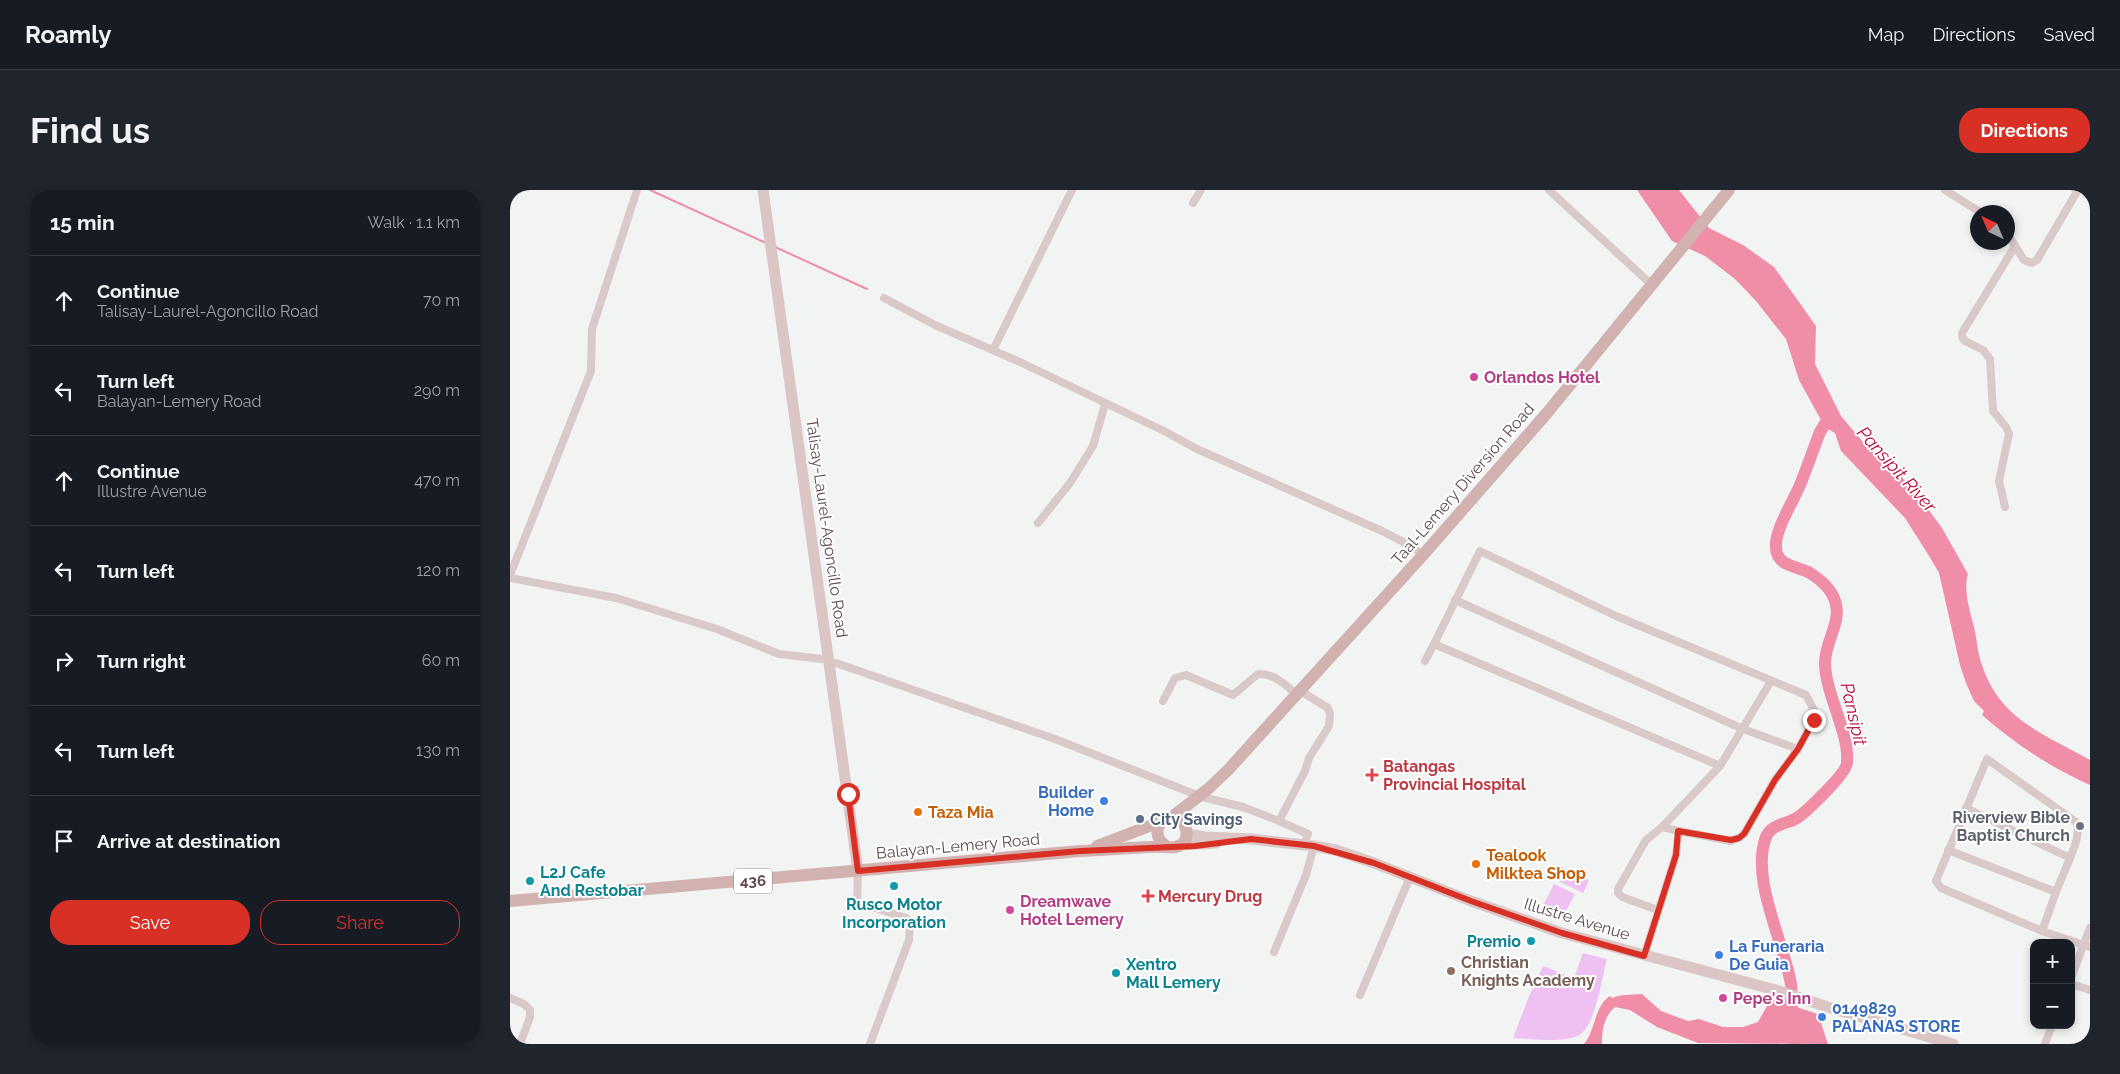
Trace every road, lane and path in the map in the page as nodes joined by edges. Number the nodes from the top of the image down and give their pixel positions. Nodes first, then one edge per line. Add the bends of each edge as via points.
1 (637, 190) edge
2 (763, 190) edge
3 (1072, 190) edge
4 (1201, 190) edge
5 (1549, 190) edge
6 (1729, 190) edge
7 (1945, 190) edge
8 (2078, 190) edge
9 (1194, 203) dead end
10 (1970, 206) edge
11 (2015, 246) edge
12 (2013, 250) edge
13 (1652, 286) junction
14 (884, 298) dead end
15 (993, 350) junction
16 (1105, 404) junction
17 (2005, 507) dead end
18 (1038, 523) dead end
19 (1423, 555) junction
20 (510, 576) edge
21 (1455, 600) junction
22 (1434, 644) junction
23 (822, 659) dead end
24 (1425, 661) dead end
25 (836, 663) dead end
26 (1771, 681) junction
27 (1297, 692) junction
28 (1163, 701) dead end
29 (1743, 729) junction
30 (1798, 749) junction
31 (1720, 766) junction
32 (1203, 794) junction
33 (1966, 808) junction
34 (1172, 820) junction
35 (1279, 821) junction
36 (1662, 826) junction
37 (1678, 831) junction
38 (1188, 834) junction
39 (1251, 839) junction
40 (1180, 845) junction
41 (1309, 845) junction
42 (1166, 846) junction
43 (1948, 850) junction
44 (1080, 851) junction
45 (2070, 858) junction
46 (858, 871) junction
47 (1410, 877) junction
48 (2056, 892) junction
49 (510, 901) edge
50 (1658, 910) junction
51 (2090, 928) edge
52 (2042, 931) junction
53 (2087, 946) edge
54 (1274, 952) dead end
55 (1644, 956) junction
56 (2075, 970) edge
57 (2075, 985) edge
58 (2090, 990) edge
59 (1360, 995) dead end
60 (510, 998) edge
61 (2051, 1029) edge
62 (520, 1044) edge
63 (870, 1044) edge
64 (1953, 1044) edge
65 (2045, 1044) edge

1 - 20 street via 592,329 591,371
2 - 46 main road, Talisay-Laurel-Agoncillo Road
3 - 15 street
4 - 9 street
5 - 13 street
6 - 13 main road, Taal-Lemery Diversion Road
7 - 10 street
8 - 11 street via 2037,260 2032,263 2024,260
12 - 17 street via 1962,333 1965,341 1983,350 1990,359 1992,410 2009,434 1999,481
13 - 19 main road, Taal-Lemery Diversion Road via 1548,414
14 - 15 street
15 - 16 street
16 - 18 street via 1093,446 1070,483
16 - 19 street via 1197,449 1382,531
19 - 27 main road, Taal-Lemery Diversion Road
20 - 23 street via 616,598 717,628 779,654
21 - 22 street
21 - 26 street via 1480,551 1616,616
21 - 29 street
22 - 24 street
22 - 31 street
25 - 32 street via 1055,738
26 - 29 street
26 - 30 street via 1806,695 1815,712
27 - 28 street via 1284,683 1258,674 1233,696 1186,675 1175,678
27 - 32 main road, Taal-Lemery Diversion Road
27 - 35 street via 1328,708 1329,726 1309,758
29 - 30 street
29 - 31 street
30 - 37 street via 1739,838 1731,840
31 - 36 street
32 - 34 main road, Taal-Lemery Diversion Road
32 - 35 street
33 - 43 street
33 - 45 street
33 - 45 street via 1987,759 2076,822 2077,837
34 - 38 main road
34 - 42 main road via 1157,829 1160,842
34 - 44 main road, Balayan-Lemery Road / 436
35 - 41 street via 1308,834
36 - 37 street
36 - 50 street via 1646,840 1618,890 1622,897
37 - 50 street via 1676,855
38 - 39 main road, Illustre Avenue / 436
38 - 40 main road
39 - 40 main road, Illustre Avenue / 436
39 - 41 main road, Illustre Avenue / 436
40 - 42 main road, 436
41 - 47 main road, Illustre Avenue / 436 via 1352,856
41 - 54 street via 1306,875
42 - 44 main road, Balayan-Lemery Road / 436
43 - 48 street
43 - 52 street via 1936,881 1941,888
44 - 46 main road, Balayan-Lemery Road / 436
45 - 48 street
46 - 49 main road, Balayan-Lemery Road / 436
46 - 63 street via 857,902 906,918 910,923 910,940
47 - 55 main road, Illustre Avenue / 436 via 1562,933
47 - 59 street
48 - 52 street
50 - 55 street
51 - 53 street
52 - 53 street
53 - 56 street
55 - 64 main road, Illustre Avenue / 436 via 1780,991
57 - 58 street
60 - 62 street via 530,1010
61 - 65 street

